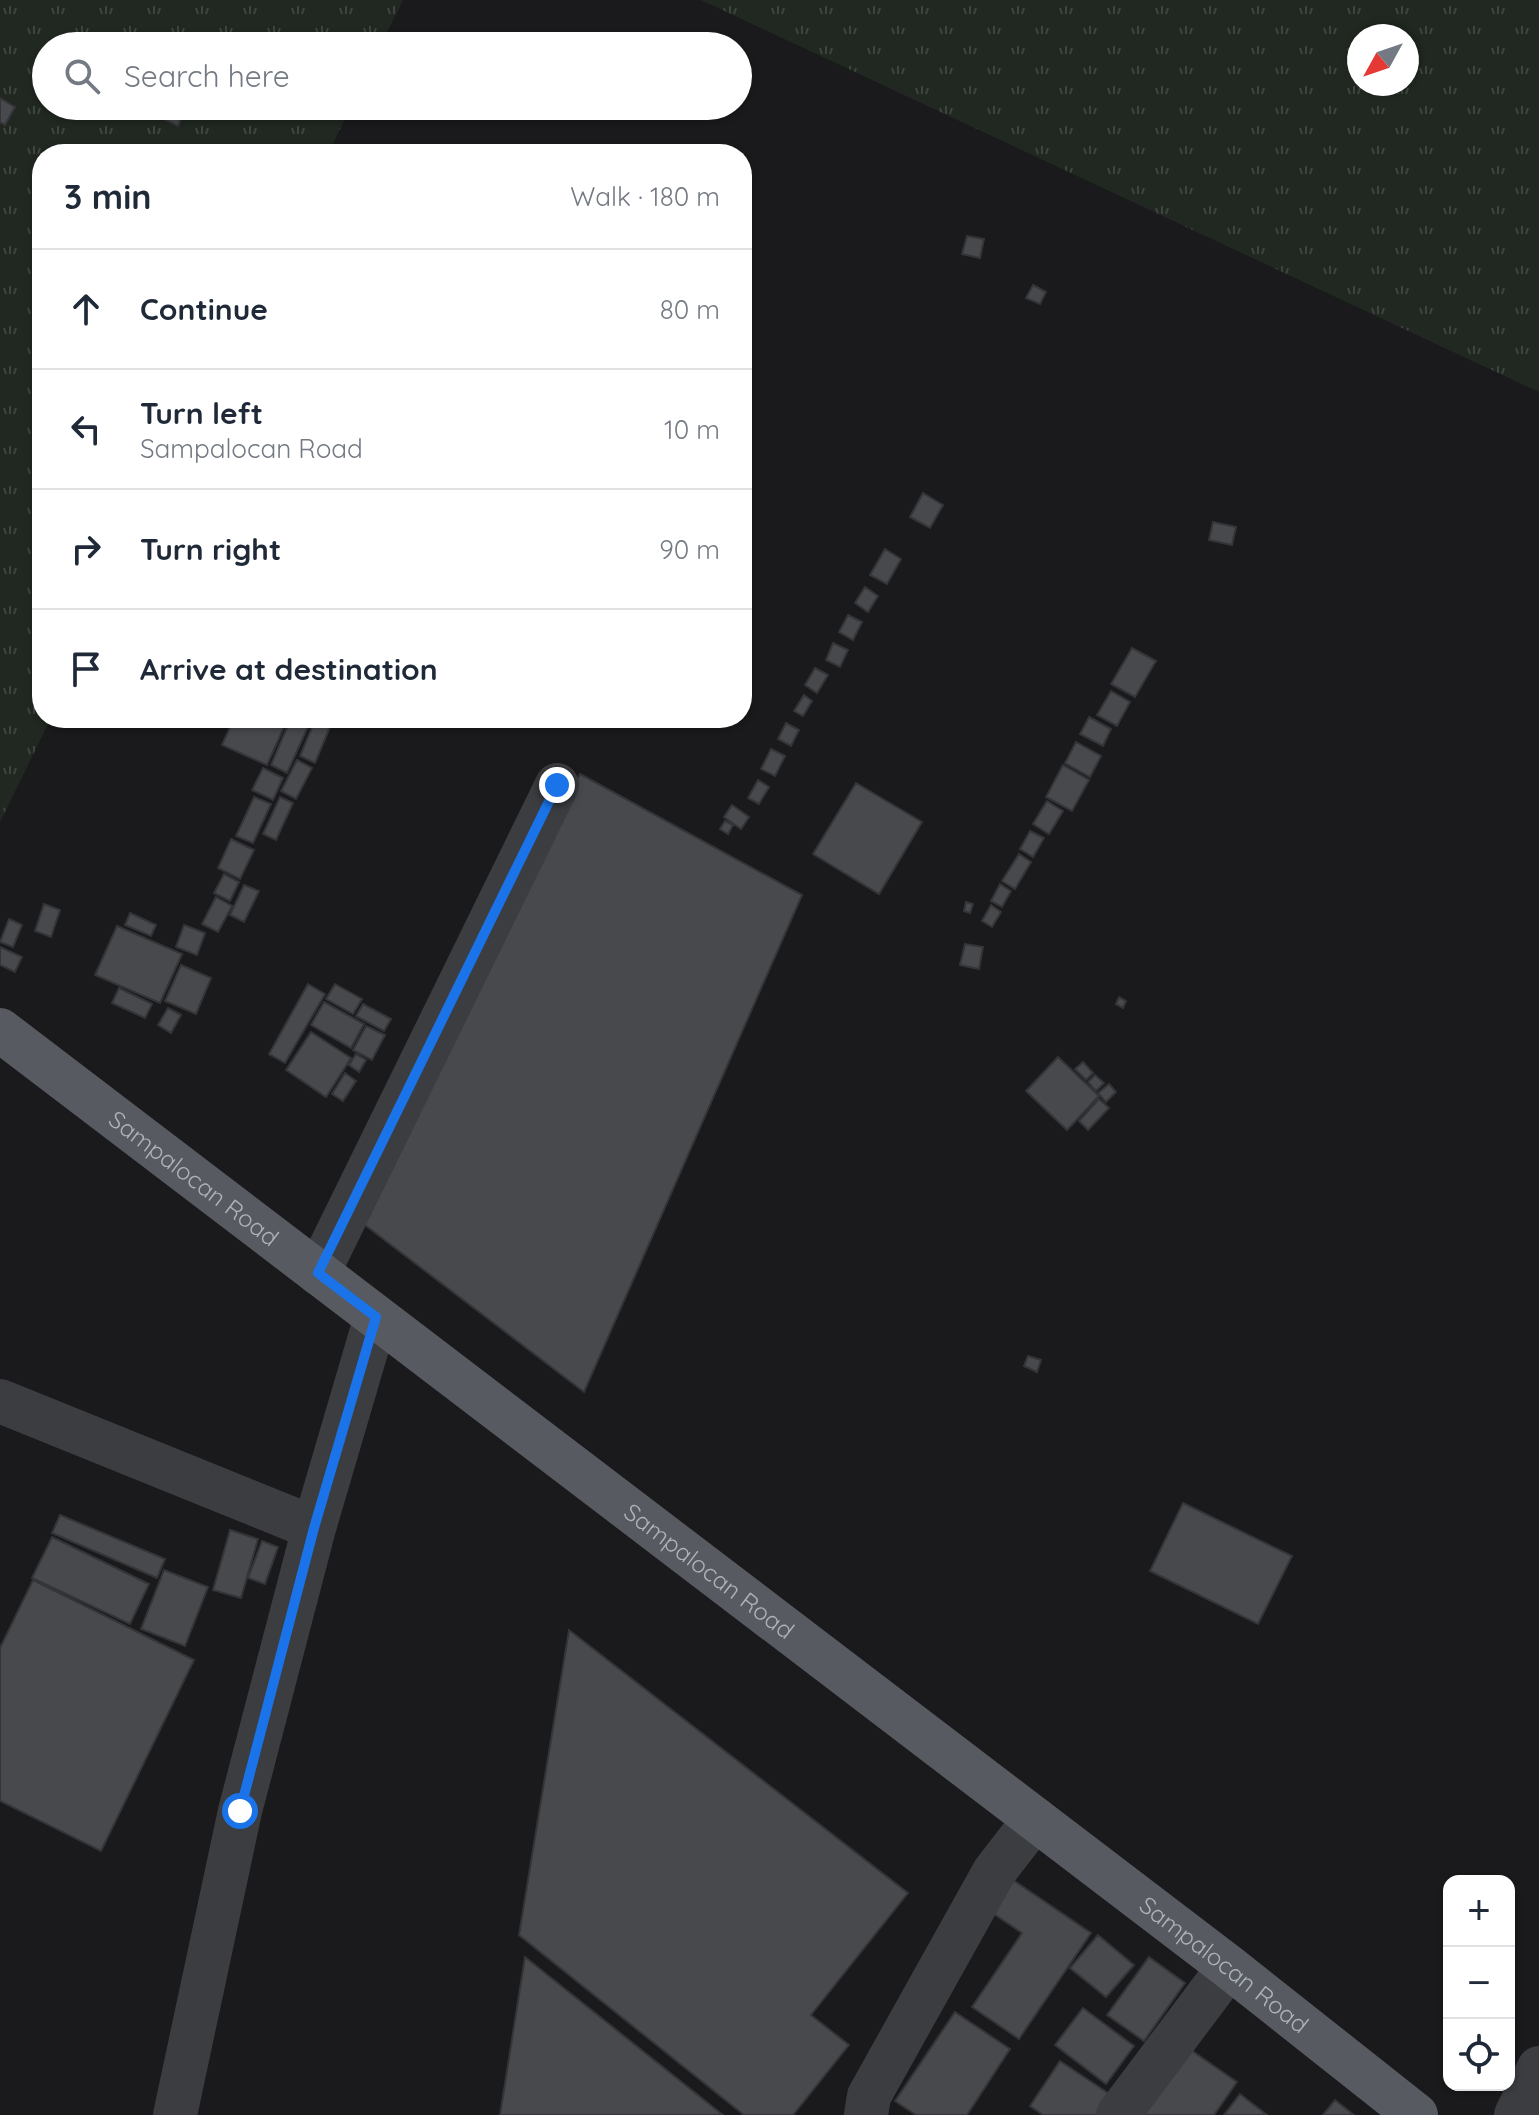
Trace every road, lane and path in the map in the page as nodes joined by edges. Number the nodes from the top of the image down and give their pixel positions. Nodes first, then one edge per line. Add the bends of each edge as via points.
1 (557, 785) dead end
2 (0, 1030) edge
3 (318, 1273) junction
4 (376, 1317) junction
5 (0, 1401) edge
6 (314, 1528) junction
7 (1035, 1819) junction
8 (1229, 1967) junction
9 (1539, 2068) edge
10 (175, 2115) edge
11 (866, 2115) edge
12 (1118, 2115) edge
13 (1416, 2115) edge
14 (1516, 2115) edge

1 - 3 street
2 - 3 main road, Sampalocan Road
3 - 4 main road, Sampalocan Road
4 - 6 street
4 - 7 main road, Sampalocan Road
5 - 6 street
6 - 10 street via 240,1811
7 - 8 main road, Sampalocan Road
7 - 11 street via 994,1872 869,2096
8 - 12 street
8 - 13 main road, Sampalocan Road
9 - 14 street

